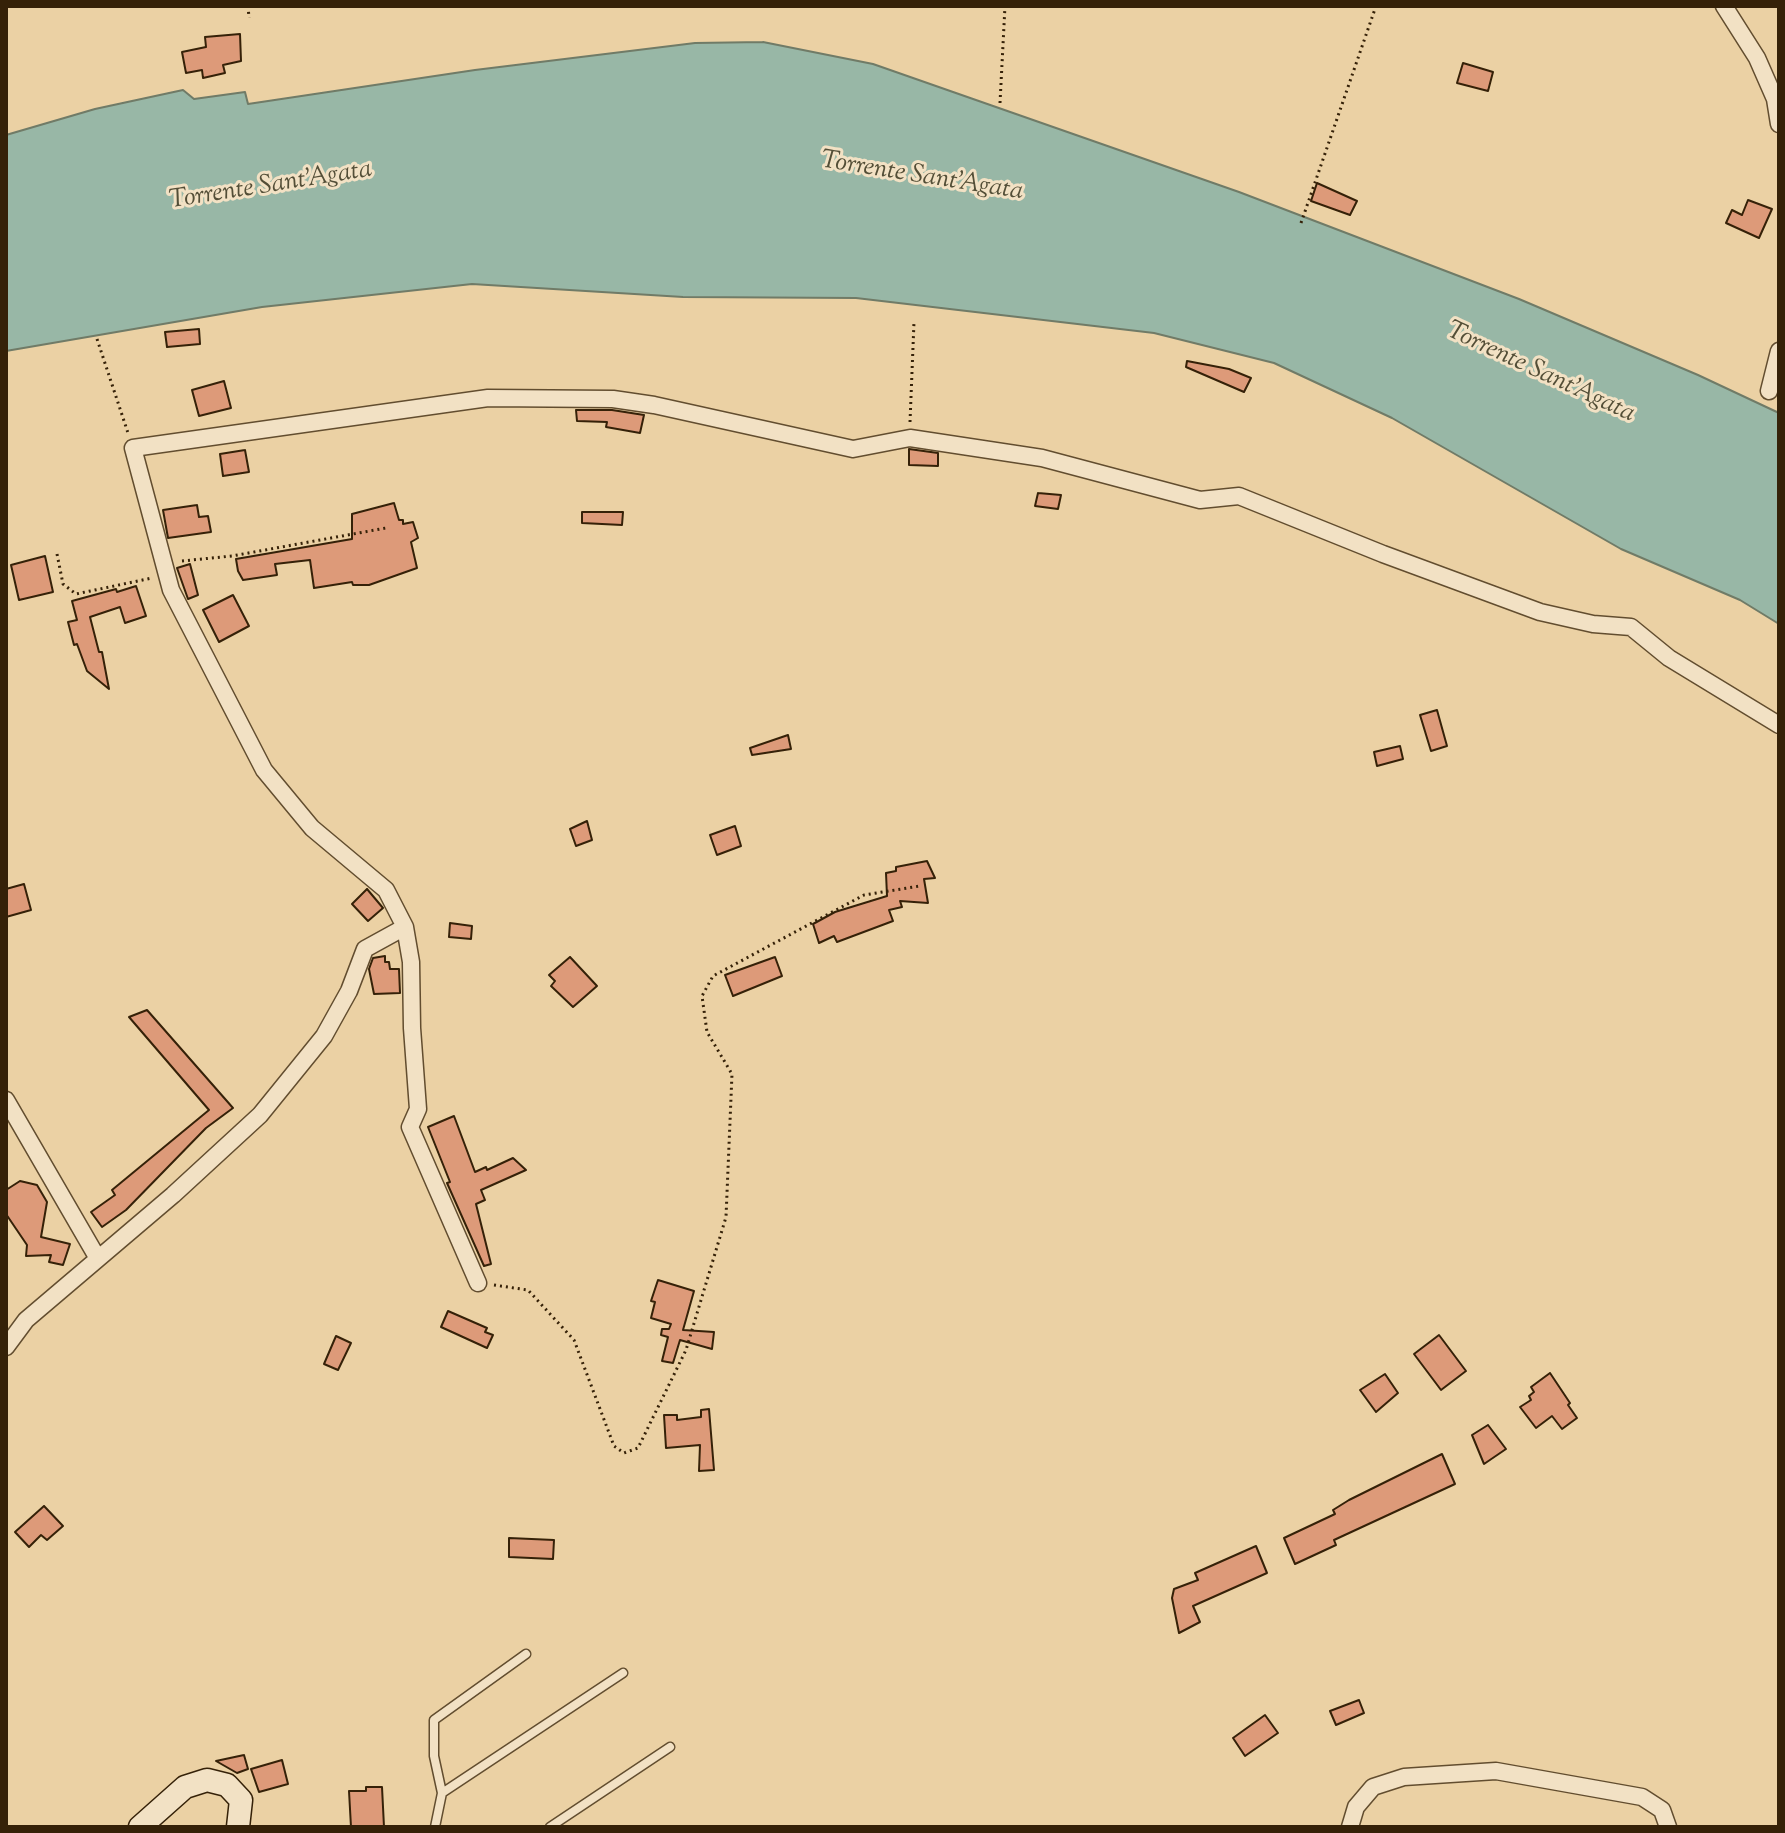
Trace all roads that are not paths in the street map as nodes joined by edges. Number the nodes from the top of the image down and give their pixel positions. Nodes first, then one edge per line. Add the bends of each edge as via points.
1 (1724, 6) edge
2 (1779, 124) edge
3 (1779, 351) edge
4 (1769, 391) dead end
5 (1779, 725) edge
6 (405, 927) junction
7 (6, 1100) edge
8 (97, 1257) junction
9 (478, 1283) road end
10 (6, 1347) edge
11 (526, 1654) dead end
12 (623, 1673) dead end
13 (670, 1747) dead end
14 (442, 1793) junction
15 (140, 1827) edge
16 (238, 1827) edge
17 (435, 1827) edge
18 (550, 1827) edge
19 (1350, 1827) edge
20 (1668, 1827) edge

1 - 2 street via 1757,58 1775,99
3 - 4 street
5 - 6 street via 1669,658 1631,627 1540,612 1239,496 1200,500 1042,458 910,438 853,449 613,399 488,398 133,448 164,570 264,770 312,828 386,890
6 - 8 street via 365,949 324,1036 260,1115
6 - 9 street via 418,1109 410,1127
7 - 8 street
8 - 10 street via 26,1320
11 - 14 lane via 434,1720
12 - 14 lane
13 - 18 lane
14 - 17 lane
15 - 16 street via 185,1787 207,1780 227,1785 241,1800
19 - 20 street via 1356,1807 1373,1787 1404,1777 1496,1771 1642,1797 1662,1810

